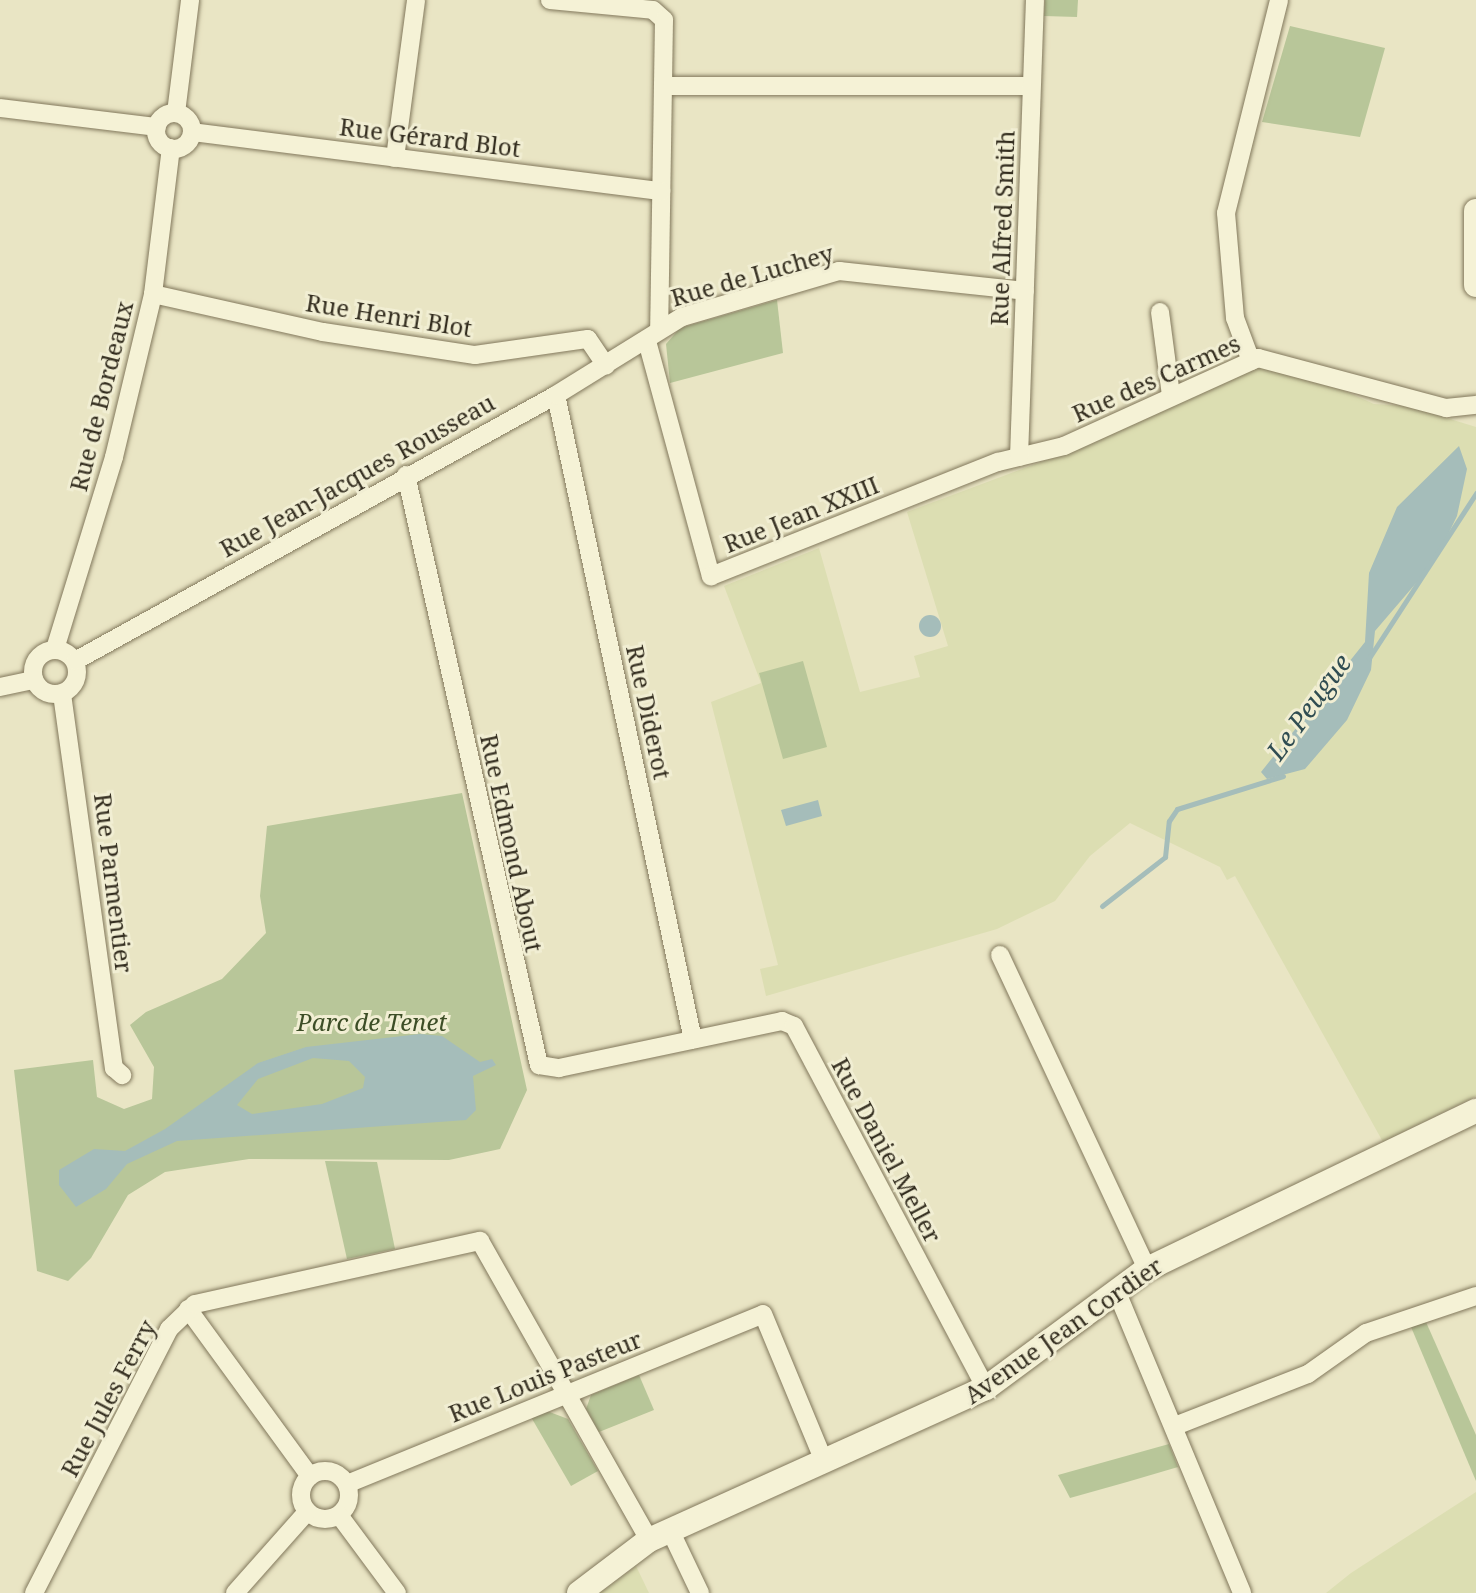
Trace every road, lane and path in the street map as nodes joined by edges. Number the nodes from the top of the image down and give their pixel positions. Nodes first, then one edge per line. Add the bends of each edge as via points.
1 (190, 0) edge
2 (416, 0) edge
3 (550, 0) edge
4 (1035, 0) edge
5 (1279, 0) edge
6 (664, 86) junction
7 (1030, 86) junction
8 (0, 108) edge
9 (176, 113) junction
10 (157, 127) junction
11 (192, 132) junction
12 (171, 148) junction
13 (395, 158) junction
14 (661, 191) junction
15 (1476, 211) edge
16 (1476, 285) edge
17 (1025, 292) junction
18 (153, 294) junction
19 (1160, 312) dead end
20 (653, 335) junction
21 (1251, 361) junction
22 (606, 366) junction
23 (556, 395) junction
24 (1171, 396) junction
25 (1476, 405) edge
26 (1019, 457) junction
27 (406, 475) junction
28 (54, 649) junction
29 (75, 660) junction
30 (34, 680) junction
31 (0, 687) edge
32 (62, 694) junction
33 (1000, 955) dead end
34 (693, 1040) junction
35 (122, 1075) dead end
36 (1476, 1111) edge
37 (1147, 1269) junction
38 (1116, 1290) junction
39 (1476, 1296) edge
40 (188, 1309) junction
41 (986, 1388) junction
42 (565, 1394) junction
43 (1175, 1426) junction
44 (824, 1461) junction
45 (310, 1476) junction
46 (346, 1484) junction
47 (307, 1512) junction
48 (338, 1516) junction
49 (659, 1535) junction
50 (34, 1593) edge
51 (235, 1593) edge
52 (397, 1593) edge
53 (579, 1593) edge
54 (700, 1593) edge
55 (1242, 1593) edge

1 - 9 street
2 - 13 street
3 - 6 street via 653,10 664,20
4 - 7 street, Rue Alfred Smith
5 - 21 street via 1226,213 1235,318
6 - 7 street
6 - 14 street
7 - 17 street, Rue Alfred Smith
8 - 10 street
9 - 10 street
9 - 11 street via 190,122
10 - 12 street via 161,143
11 - 12 street via 182,147
11 - 13 street, Rue Gérard Blot
12 - 18 street, Rue de Bordeaux
13 - 14 street, Rue Gérard Blot
14 - 20 street
15 - 16 street
17 - 20 street, Rue de Luchey via 839,271
17 - 26 street, Rue Alfred Smith
18 - 22 street, Rue Henri Blot via 323,332 475,355 588,339
18 - 28 street, Rue de Bordeaux via 114,457
19 - 24 street
20 - 22 street, Rue Jean-Jacques Rousseau
20 - 26 street, Rue Jean XXIII via 711,576
21 - 24 street, Rue des Carmes
21 - 25 street, Rue des Carmes via 1267,358 1446,408
22 - 23 street, Rue Jean-Jacques Rousseau
23 - 27 street, Rue Jean-Jacques Rousseau
23 - 34 street, Rue Diderot
24 - 26 street, Rue des Carmes via 1063,446
27 - 29 street, Rue Jean-Jacques Rousseau
27 - 34 street, Rue Edmond About via 533,1055 550,1070
28 - 29 street
28 - 30 street via 39,656
29 - 32 street via 76,680
30 - 31 street
30 - 32 street via 46,692
32 - 35 street, Rue Parmentier via 114,1068
33 - 37 street
34 - 41 street, Rue Daniel Meller via 782,1021 794,1026
36 - 37 street, Avenue Jean Cordier
37 - 38 street, Avenue Jean Cordier
38 - 41 street, Avenue Jean Cordier
38 - 43 street
39 - 43 street via 1366,1333 1308,1374
40 - 42 street, Rue Jules Ferry via 214,1297 480,1241
40 - 45 street
40 - 50 street, Rue Jules Ferry via 169,1329
41 - 44 street, Avenue Jean Cordier
42 - 44 street, Rue Louis Pasteur via 763,1314
42 - 46 street, Rue Louis Pasteur
42 - 49 street
43 - 55 street
44 - 49 street, Avenue Jean Cordier
45 - 46 street via 326,1471
45 - 47 street via 301,1497
46 - 48 street via 347,1505
47 - 48 street via 319,1519
47 - 51 street
48 - 52 street
49 - 53 street, Avenue Jean Cordier
49 - 54 street

